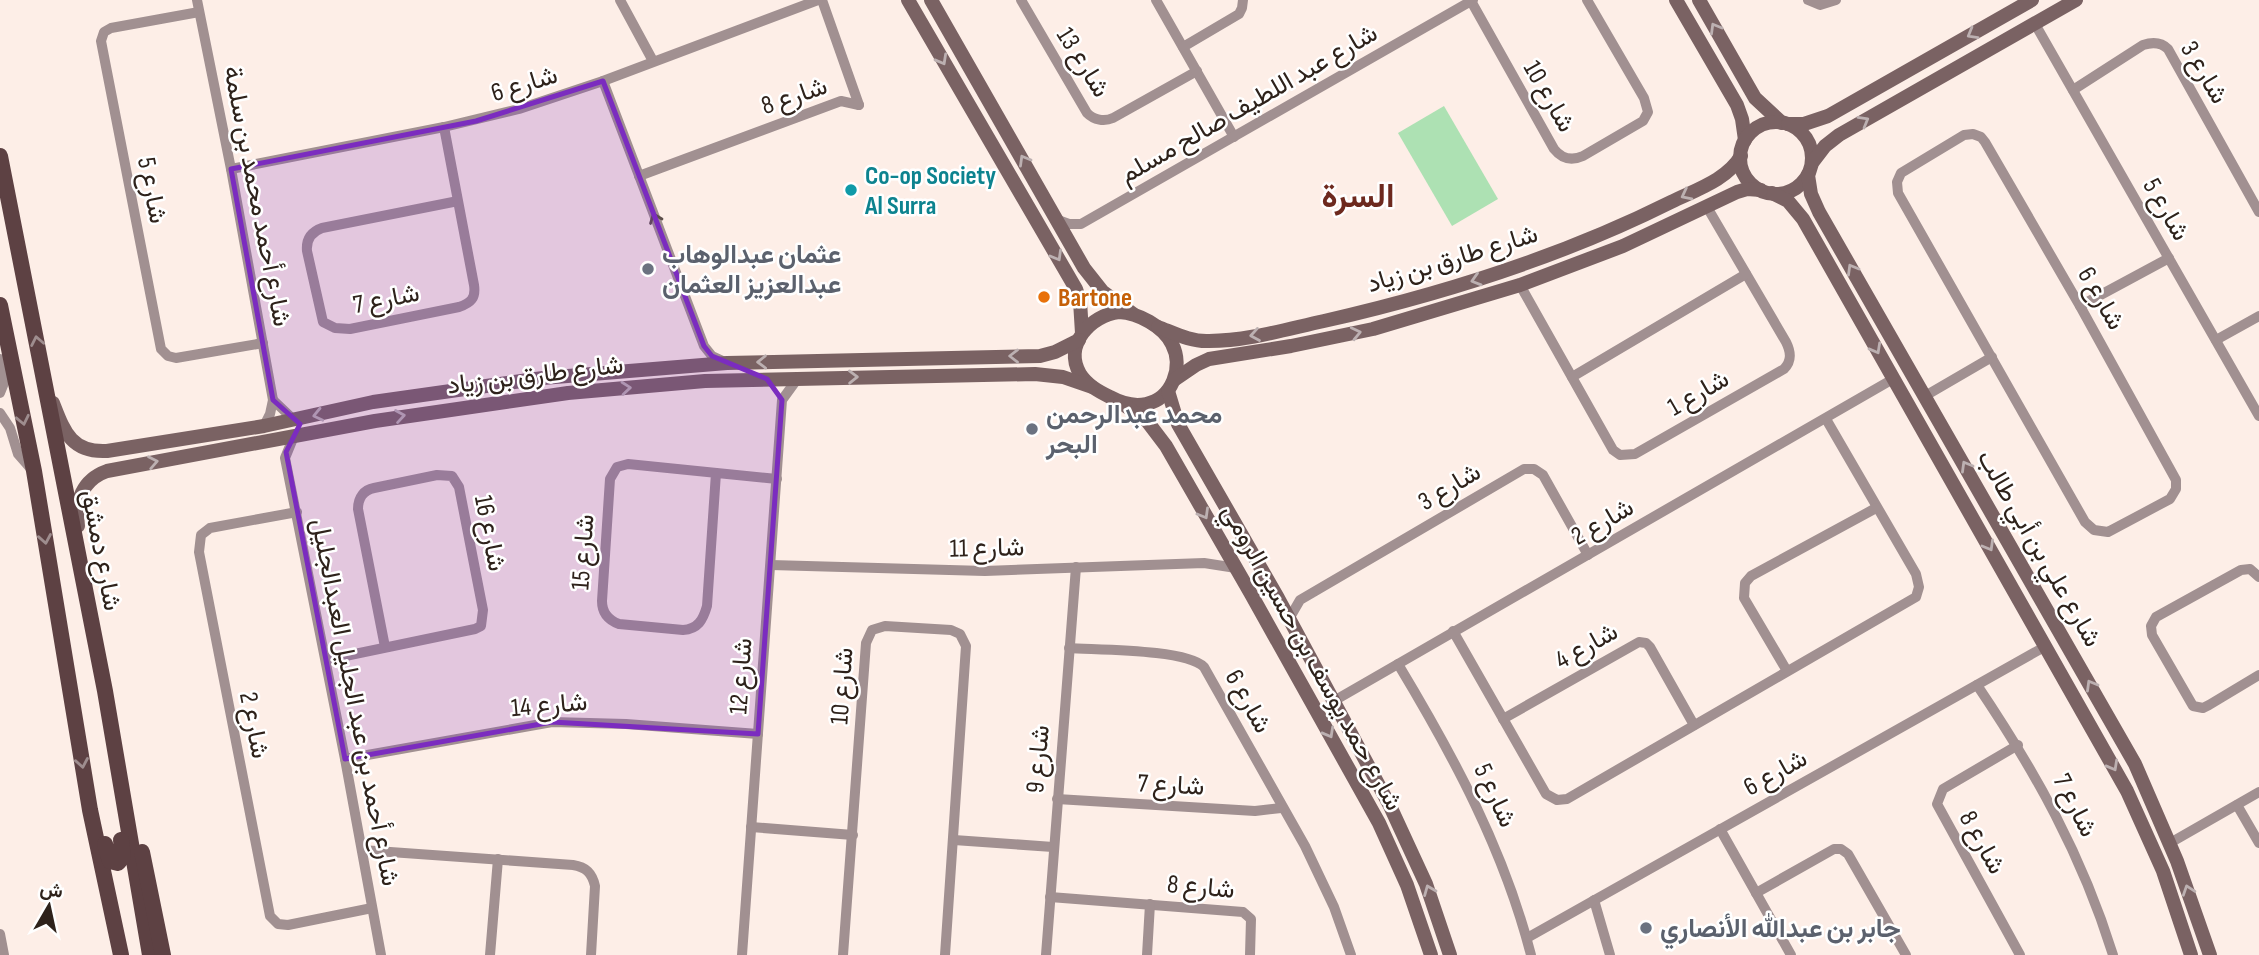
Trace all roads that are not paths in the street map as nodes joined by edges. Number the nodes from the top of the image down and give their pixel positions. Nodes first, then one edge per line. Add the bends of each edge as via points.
1 (197, 0) edge
2 (620, 0) edge
3 (820, 0) edge
4 (908, 0) edge
5 (931, 0) edge
6 (1021, 0) edge
7 (1156, 0) edge
8 (1242, 0) edge
9 (1587, 0) edge
10 (1676, 0) edge
11 (1699, 0) edge
12 (1808, 0) edge
13 (1836, 0) edge
14 (2032, 0) edge
15 (2076, 0) edge
16 (1472, 1) edge
17 (199, 12) junction
18 (2035, 24) junction
19 (1183, 47) junction
20 (653, 61) junction
21 (1915, 66) junction
22 (1738, 68) junction
23 (1197, 71) junction
24 (1900, 75) junction
25 (1720, 77) junction
26 (603, 81) junction
27 (1926, 85) junction
28 (2073, 90) junction
29 (1910, 93) junction
30 (1785, 124) junction
31 (444, 127) junction
32 (1234, 137) junction
33 (1745, 140) junction
34 (0, 156) edge
35 (1741, 156) junction
36 (231, 169) junction
37 (1810, 169) junction
38 (639, 176) junction
39 (1766, 192) junction
40 (458, 201) junction
41 (1707, 207) junction
42 (1819, 212) junction
43 (2259, 212) edge
44 (1803, 219) junction
45 (1058, 220) junction
46 (1081, 224) junction
47 (1616, 228) junction
48 (1588, 240) junction
49 (1072, 246) junction
50 (1623, 246) junction
51 (1595, 258) junction
52 (2169, 258) junction
53 (1746, 274) junction
54 (1520, 285) junction
55 (0, 305) edge
56 (2080, 306) junction
57 (1133, 314) junction
58 (2259, 316) edge
59 (1158, 327) junction
60 (2, 334) edge
61 (1080, 337) junction
62 (2216, 340) junction
63 (263, 343) junction
64 (1992, 358) junction
65 (0, 359) edge
66 (727, 363) junction
67 (1572, 377) junction
68 (543, 378) junction
69 (798, 378) junction
70 (767, 379) junction
71 (1893, 379) junction
72 (44, 380) junction
73 (1171, 386) junction
74 (1092, 387) junction
75 (0, 393) edge
76 (545, 396) junction
77 (1925, 396) junction
78 (273, 400) junction
79 (782, 400) junction
80 (373, 402) junction
81 (1120, 402) junction
82 (0, 413) edge
83 (2259, 416) edge
84 (1826, 419) junction
85 (294, 420) junction
86 (375, 421) junction
87 (264, 426) junction
88 (294, 436) junction
89 (268, 440) junction
90 (122, 449) junction
91 (285, 458) junction
92 (123, 468) junction
93 (34, 471) junction
94 (716, 473) junction
95 (777, 478) junction
96 (1208, 478) junction
97 (64, 480) junction
98 (1190, 489) junction
99 (1982, 495) junction
100 (1963, 500) junction
101 (1876, 508) junction
102 (297, 512) junction
103 (1993, 515) junction
104 (1976, 524) junction
105 (1219, 540) junction
106 (1588, 555) junction
107 (1205, 563) junction
108 (771, 565) junction
109 (1076, 567) junction
110 (1236, 568) junction
111 (82, 576) junction
112 (2259, 577) edge
113 (1278, 598) junction
114 (1300, 600) junction
115 (1289, 620) junction
116 (1452, 631) junction
117 (2046, 646) junction
118 (386, 647) junction
119 (1069, 648) junction
120 (326, 660) junction
121 (1398, 664) junction
122 (1787, 671) junction
123 (2259, 675) edge
124 (1977, 685) junction
125 (1332, 702) junction
126 (1503, 719) junction
127 (1694, 725) junction
128 (758, 734) junction
129 (2018, 746) junction
130 (345, 759) junction
131 (116, 760) junction
132 (2259, 792) edge
133 (1057, 799) junction
134 (2237, 805) junction
135 (1281, 808) junction
136 (90, 810) junction
137 (751, 827) junction
138 (1720, 829) junction
139 (853, 835) junction
140 (954, 840) junction
141 (2170, 843) junction
142 (2259, 843) edge
143 (1053, 847) junction
144 (362, 850) junction
145 (498, 859) junction
146 (1756, 893) junction
147 (1050, 897) junction
148 (1594, 900) junction
149 (1150, 904) junction
150 (372, 908) junction
151 (1439, 919) junction
152 (1421, 923) junction
153 (0, 934) edge
154 (1527, 938) junction
155 (1448, 949) edge
156 (119, 951) edge
157 (1429, 951) edge
158 (2199, 953) edge
159 (4, 955) edge
160 (150, 955) edge
161 (163, 955) edge
162 (381, 955) edge
163 (490, 955) edge
164 (591, 955) edge
165 (741, 955) edge
166 (843, 955) edge
167 (945, 955) edge
168 (1046, 955) edge
169 (1147, 955) edge
170 (1250, 955) edge
171 (1351, 955) edge
172 (1531, 955) edge
173 (1609, 955) edge
174 (1791, 955) edge
175 (1906, 955) edge
176 (2020, 955) edge
177 (2113, 955) edge

1 - 17 street, شارع أحمد محمد بن سلمة
2 - 20 street
3 - 20 street, شارع 6
3 - 38 street, شارع 8 via 859,105 841,101
4 -> 61 main road via 1076,289
45 -> 5 main road
6 - 23 street, شارع 13 via 1087,113 1095,119 1113,118
7 - 19 street
8 - 19 street via 1238,14
9 - 16 street, شارع 10 via 1648,112 1643,121 1575,159 1564,158 1554,149
10 - 25 main road
22 -> 11 main road
12 - 13 street via 1820,5
14 -> 21 main road
15 - 18 main road
16 - 32 street, شارع عبد اللطيف صالح مسلم
17 - 36 street, شارع أحمد محمد بن سلمة
17 - 63 street, شارع 5 via 111,28 101,41 161,349 176,358
18 - 27 main road
18 - 28 street, شارع 5
19 - 23 street
20 - 26 street, شارع 6
21 - 24 main road
21 - 27 main road
22 - 25 main road via 1732,79
22 - 30 main road via 1759,103
23 - 32 street
24 - 29 main road via 1910,84
24 - 30 main road via 1826,118
25 - 33 main road via 1740,111
26 - 31 street, شارع 6 via 519,109
26 - 38 street
27 - 29 main road
28 - 43 street, شارع 3 via 2143,45 2167,47
28 - 52 street, شارع 5
37 -> 29 main road via 1834,138
30 - 33 main road via 1761,126
30 - 37 main road via 1807,139
31 - 36 street, شارع 6
31 - 40 street, شارع 7
32 - 46 street, شارع عبد اللطيف صالح مسلم
33 - 35 main road
72 -> 34 main road, شارع دمشق
35 - 39 main road via 1744,173
35 -> 47 main road, شارع طارق بن زياد via 1721,176
36 - 63 street, شارع أحمد محمد بن سلمة
37 - 39 main road via 1795,188
37 - 42 main road, شارع علي بن أبي طالب via 1811,194
66 -> 38 street via 704,346
39 - 41 main road, شارع طارق بن زياد via 1744,189
39 - 44 main road, شارع علي بن أبي طالب via 1788,201
40 - 40 street, شارع 7 via 474,285 471,302 345,329 323,322 307,251 312,233
41 - 50 main road, شارع طارق بن زياد
41 - 53 street, شارع 1
42 - 44 main road
77 -> 42 main road, شارع علي بن أبي طالب
44 -> 71 main road, شارع علي بن أبي طالب
45 - 46 street
45 - 49 main road
46 - 49 street
47 - 48 main road, شارع طارق بن زياد
47 - 50 main road via 1612,241
48 - 51 main road via 1600,245
48 -> 59 main road, شارع طارق بن زياد via 1465,284 1289,328 1209,341
49 - 57 main road via 1097,285
50 - 51 main road, شارع طارق بن زياد
51 - 54 main road, شارع طارق بن زياد
52 - 56 street
52 - 62 street, شارع 5
53 - 67 street
53 - 67 street, شارع 1 via 1788,346 1790,358 1784,369 1628,456 1613,450
54 - 67 street, شارع 1
73 -> 54 main road, شارع طارق بن زياد via 1209,359 1373,329
55 - 60 main road, شارع دمشق
56 - 64 street, شارع 6 via 1986,142 1976,135 1964,135 1901,173 1897,189
56 - 64 street, شارع 6 via 2172,470 2177,485 2170,499 2108,532 2091,528
57 - 59 main road
57 - 61 main road via 1105,314
58 - 62 street
59 - 73 main road via 1173,346 1176,359
60 -> 93 main road, شارع دمشق
61 -> 66 main road, شارع طارق بن زياد via 1040,356
61 - 74 main road via 1077,365
62 - 83 street, شارع 5
63 - 78 street, شارع أحمد محمد بن سلمة
64 - 77 street
65 - 75 street via 4,383
66 - 68 main road, شارع طارق بن زياد
68 - 76 main road via 551,386
68 - 80 main road, شارع طارق بن زياد
69 - 70 main road, شارع طارق بن زياد
69 -> 74 main road, شارع طارق بن زياد via 1035,374
69 - 79 street
76 -> 70 main road, شارع طارق بن زياد
70 - 79 street
71 - 84 street, شارع 2
71 - 100 main road, شارع علي بن أبي طالب
72 - 90 main road, شارع طارق بن زياد via 71,439 92,450
72 - 97 main road, شارع دمشق
73 - 81 main road via 1158,400 1144,405
73 - 96 main road, شارع حمد يوسف بن حسين الرومي via 1178,424
74 - 81 main road
86 -> 76 main road, شارع طارق بن زياد
99 -> 77 main road, شارع علي بن أبي طالب
78 - 85 street
78 - 87 street, شارع أحمد محمد بن سلمة
79 - 95 street, شارع 12
80 -> 85 main road, شارع طارق بن زياد
80 - 86 main road via 368,414
81 - 98 main road, شارع حمد يوسف بن حسين الرومي via 1153,429
82 - 93 street, شارع دمشق via 18,454
84 - 101 street
84 - 106 street, شارع 2
85 - 87 main road, شارع طارق بن زياد
86 - 88 main road, شارع طارق بن زياد
87 - 90 main road, شارع طارق بن زياد
88 - 89 main road, شارع طارق بن زياد
88 - 91 street
89 - 91 street
92 -> 89 main road, شارع طارق بن زياد
90 - 92 main road via 118,457
91 - 102 street, شارع أحمد بن عبد الجليل العبدالجليل
92 - 111 main road, شارع طارق بن زياد via 93,477 79,497
93 -> 136 main road, شارع دمشق
94 - 94 street, شارع 15 via 624,464 614,470 602,601 609,620 683,629 702,621 707,606
94 - 95 street, شارع 15
95 - 108 street, شارع 12
96 - 98 main road via 1196,479
96 - 113 main road, شارع حمد يوسف بن حسين الرومي
97 - 111 main road, شارع دمشق
97 - 136 main road via 60,498 124,854 120,862 109,859 101,827
98 -> 105 main road, شارع حمد يوسف بن حسين الرومي
99 - 100 main road via 1977,503
99 - 103 main road, شارع علي بن أبي طالب
100 - 104 main road, شارع علي بن أبي طالب
101 - 122 street via 1918,577 1917,595
101 - 122 street via 1745,583 1744,598
102 - 120 street, شارع أحمد بن عبد الجليل العبدالجليل
102 - 150 street, شارع 2 via 206,529 198,543 201,565 270,916 278,924 288,925
103 - 104 main road via 1981,516
141 -> 103 main road, شارع علي بن أبي طالب via 2135,764
104 -> 117 main road, شارع علي بن أبي طالب
105 - 107 street via 1215,554
105 - 110 main road, شارع حمد يوسف بن حسين الرومي
106 - 114 street, شارع 3 via 1543,475 1524,469
106 - 116 street, شارع 2
107 - 109 street, شارع 11
107 - 110 street, شارع 11
108 - 109 street, شارع 11 via 971,571
108 - 128 street, شارع 12
109 - 119 street, شارع 9
110 -> 152 main road, شارع حمد يوسف بن حسين الرومي via 1379,824
111 - 131 main road, شارع دمشق
112 - 123 street via 2250,569 2241,570 2156,617 2151,629 2193,706 2203,708
113 - 114 street
113 - 115 main road, شارع حمد يوسف بن حسين الرومي
114 - 115 street
115 - 125 main road, شارع حمد يوسف بن حسين الرومي
116 - 121 street, شارع 2
116 - 126 street
117 - 124 street, شارع 6
117 -> 158 main road, شارع علي بن أبي طالب via 2139,816
118 - 118 street, شارع 16 via 475,629 482,622 459,487 452,476 369,489 359,500
118 - 120 street, شارع 16
119 - 133 street, شارع 9
119 - 135 street, شارع 6 via 1177,655 1200,663
120 - 130 street, شارع أحمد بن عبد الجليل العبدالجليل
121 - 125 street, شارع 2
121 - 154 street, شارع 5 via 1468,787
122 - 127 street
124 - 129 street, شارع 7
124 - 138 street, شارع 6
151 -> 125 main road, شارع حمد يوسف بن حسين الرومي via 1400,826
126 - 127 street via 1546,794 1560,800
126 - 127 street, شارع 4 via 1642,642 1650,647
128 - 130 street, شارع 14 via 552,722
128 - 137 street, شارع 12
129 - 176 street, شارع 8 via 1943,789 1937,803
129 - 177 street, شارع 7 via 2068,839
130 - 144 street, شارع أحمد بن عبد الجليل العبدالجليل
131 - 160 main road, شارع دمشق
131 - 161 main road via 127,779
132 - 134 street
133 - 135 street, شارع 7 via 1255,811
133 - 143 street, شارع 9
134 - 141 street
134 - 142 street
135 - 171 street, شارع 6 via 1334,907
136 - 156 main road, شارع دمشق
137 - 139 street
137 - 165 street, شارع 12
138 - 146 street
138 - 148 street, شارع 6
139 - 140 street, شارع 10 via 866,643 872,630 885,626 951,630 964,641
139 - 166 street, شارع 10
140 - 143 street
140 - 167 street, شارع 10
158 -> 141 main road, شارع علي بن أبي طالب
143 - 147 street, شارع 9
144 - 145 street
144 - 150 street, شارع أحمد بن عبد الجليل العبدالجليل
145 - 163 street
145 - 164 street via 573,865 589,871 595,886
146 - 174 street
146 - 175 street via 1831,851 1843,850
147 - 149 street, شارع 8
147 - 168 street, شارع 9
148 - 154 street, شارع 6
148 - 173 street
149 - 169 street, شارع 8
149 - 170 street, شارع 8 via 1246,913 1251,919
150 - 162 street, شارع أحمد بن عبد الجليل العبدالجليل
151 - 152 main road via 1431,926
151 - 155 main road, شارع حمد يوسف بن حسين الرومي
152 - 157 main road, شارع حمد يوسف بن حسين الرومي
153 - 159 street
154 - 172 street, شارع 5
155 - 157 main road via 1435,942

